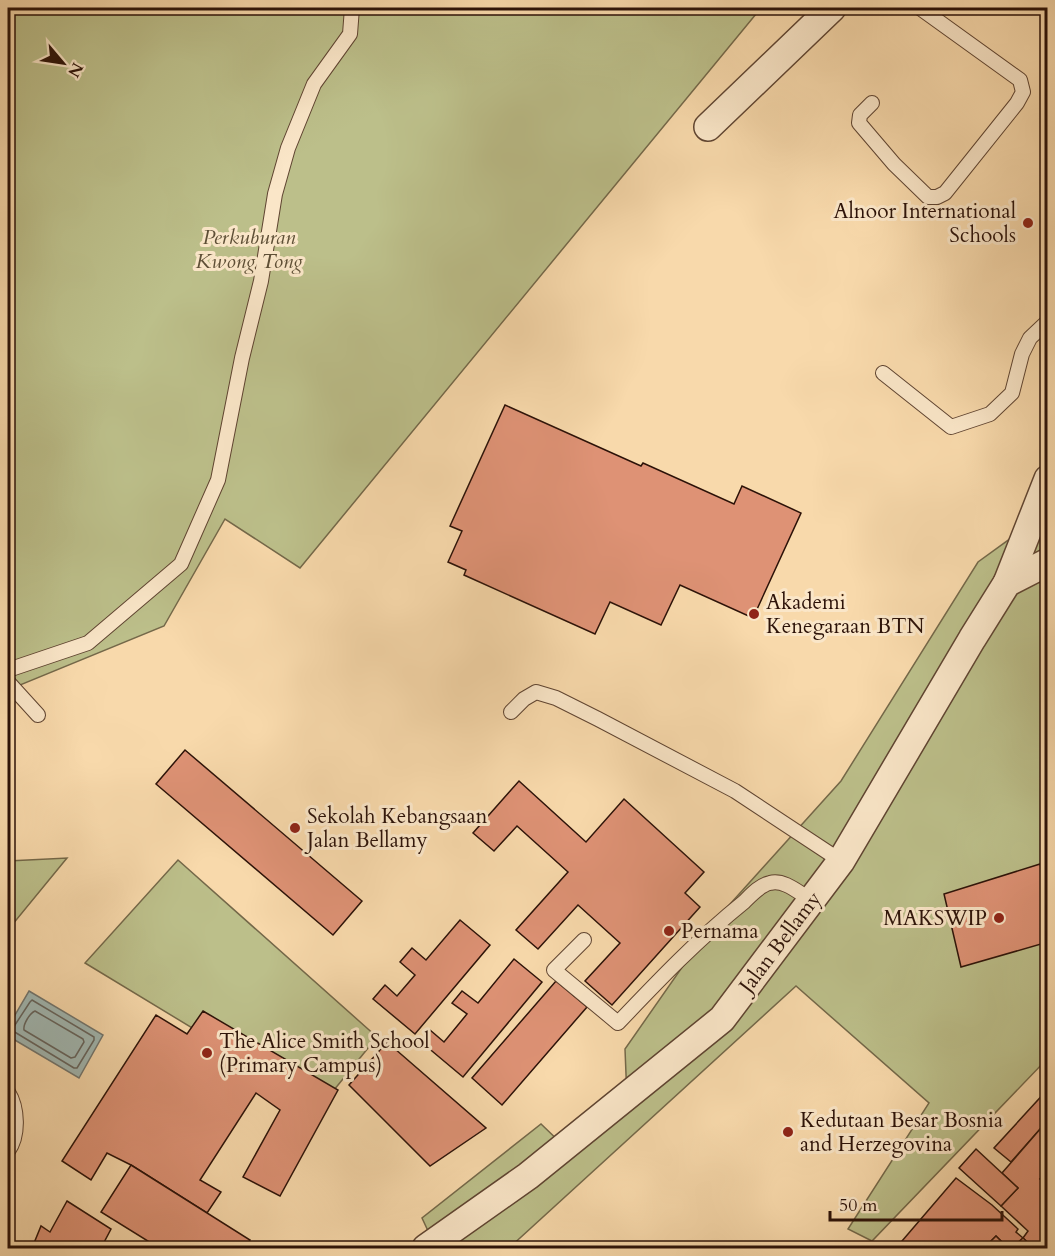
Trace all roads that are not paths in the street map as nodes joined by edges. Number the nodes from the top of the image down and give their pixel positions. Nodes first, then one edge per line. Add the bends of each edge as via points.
1 (352, 8) edge
2 (832, 8) edge
3 (920, 8) edge
4 (872, 103) dead end
5 (708, 127) dead end
6 (1047, 321) edge
7 (883, 373) dead end
8 (1047, 479) edge
9 (1047, 562) edge
10 (1007, 583) junction
11 (8, 670) edge
12 (8, 682) edge
13 (511, 712) dead end
14 (38, 716) dead end
15 (840, 861) junction
16 (811, 900) junction
17 (584, 940) dead end
18 (8, 1092) edge
19 (8, 1151) edge
20 (426, 1248) edge

1 - 11 lane via 350,34 314,84 288,148 275,194 261,281 218,480 181,564 88,644
2 - 5 street
3 - 4 lane via 1020,80 1023,92 945,193 937,197 928,197 860,123 860,115
6 - 7 lane via 1030,338 1022,354 1012,393 990,414 951,427
8 - 10 street, Jalan Bellamy
9 - 10 street
10 - 15 street, Jalan Bellamy
12 - 14 lane
13 - 15 lane via 536,692 556,698 735,791
15 - 16 street, Jalan Bellamy
16 - 17 lane via 782,883 763,885 677,961 618,1023 555,970
16 - 20 street, Jalan Bellamy via 722,1019 528,1176
18 - 19 lane via 16,1121

